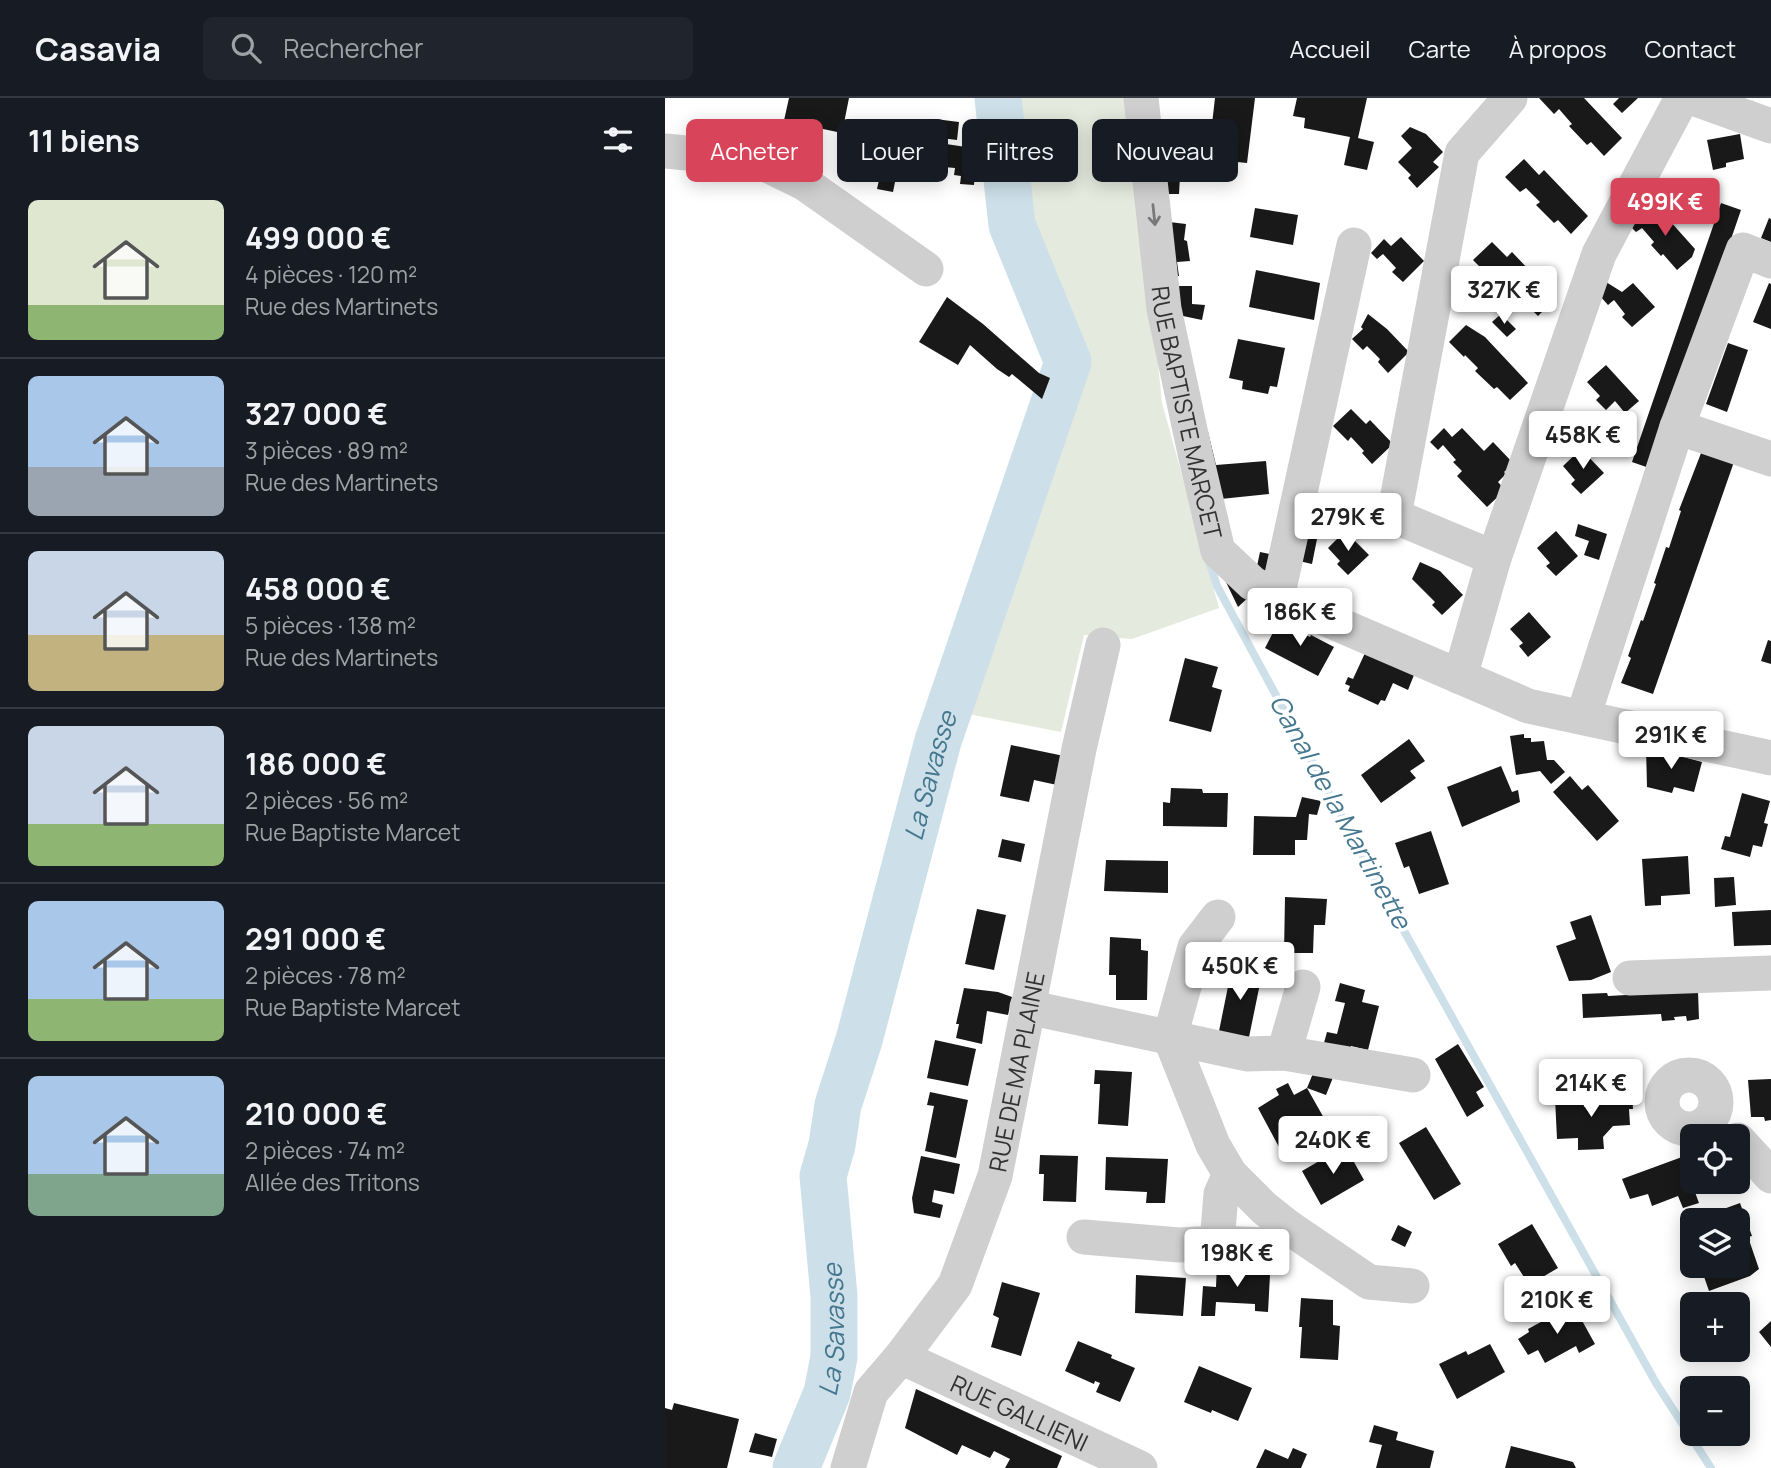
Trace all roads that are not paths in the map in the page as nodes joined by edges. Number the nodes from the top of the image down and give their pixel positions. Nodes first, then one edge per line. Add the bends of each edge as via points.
1 (1141, 98) edge
2 (1510, 98) edge
3 (1682, 98) edge
4 (1693, 98) edge
5 (1771, 125) edge
6 (665, 151) edge
7 (1354, 244) dead end
8 (1771, 261) edge
9 (926, 269) dead end
10 (1677, 427) junction
11 (1771, 459) edge
12 (1495, 558) junction
13 (1277, 598) junction
14 (1103, 645) dead end
15 (1461, 677) junction
16 (1583, 717) junction
17 (1771, 758) edge
18 (1217, 917) dead end
19 (1771, 973) edge
20 (1630, 978) dead end
21 (1303, 987) dead end
22 (1027, 1007) junction
23 (1170, 1037) junction
24 (1284, 1053) junction
25 (1413, 1075) dead end
26 (1750, 1153) edge
27 (1230, 1174) junction
28 (1771, 1176) edge
29 (1288, 1227) junction
30 (1084, 1237) dead end
31 (1217, 1243) junction
32 (1412, 1286) dead end
33 (901, 1357) junction
34 (848, 1468) edge
35 (1140, 1468) edge

1 -> 13 street, RUE BAPTISTE MARCET via 1164,309 1218,551 1252,583
2 - 12 street via 1462,153 1394,516
3 - 12 street via 1599,254
4 - 5 street
6 - 9 street via 757,160 804,183
7 - 13 street
8 - 10 street via 1743,250
10 - 11 street
10 - 16 street
12 - 15 street
13 - 15 street, RUE BAPTISTE MARCET
14 - 22 street, RUE DE MA PLAINE
15 - 16 street, RUE BAPTISTE MARCET via 1528,706
16 - 17 street, RUE BAPTISTE MARCET
18 - 23 street via 1195,947
19 - 20 street
21 - 24 street
22 - 23 street
22 - 33 street, RUE DE MA PLAINE via 995,1176 955,1285
23 - 24 street via 1247,1054
23 - 27 street via 1213,1145
24 - 25 street
26 - 28 street
27 - 29 street
27 - 31 street via 1221,1194
29 - 31 street via 1266,1245
29 - 32 street via 1369,1282
30 - 31 street via 1179,1245
33 - 34 street, RUE DE MA PLAINE via 871,1392
33 - 35 street, RUE GALLIENI

